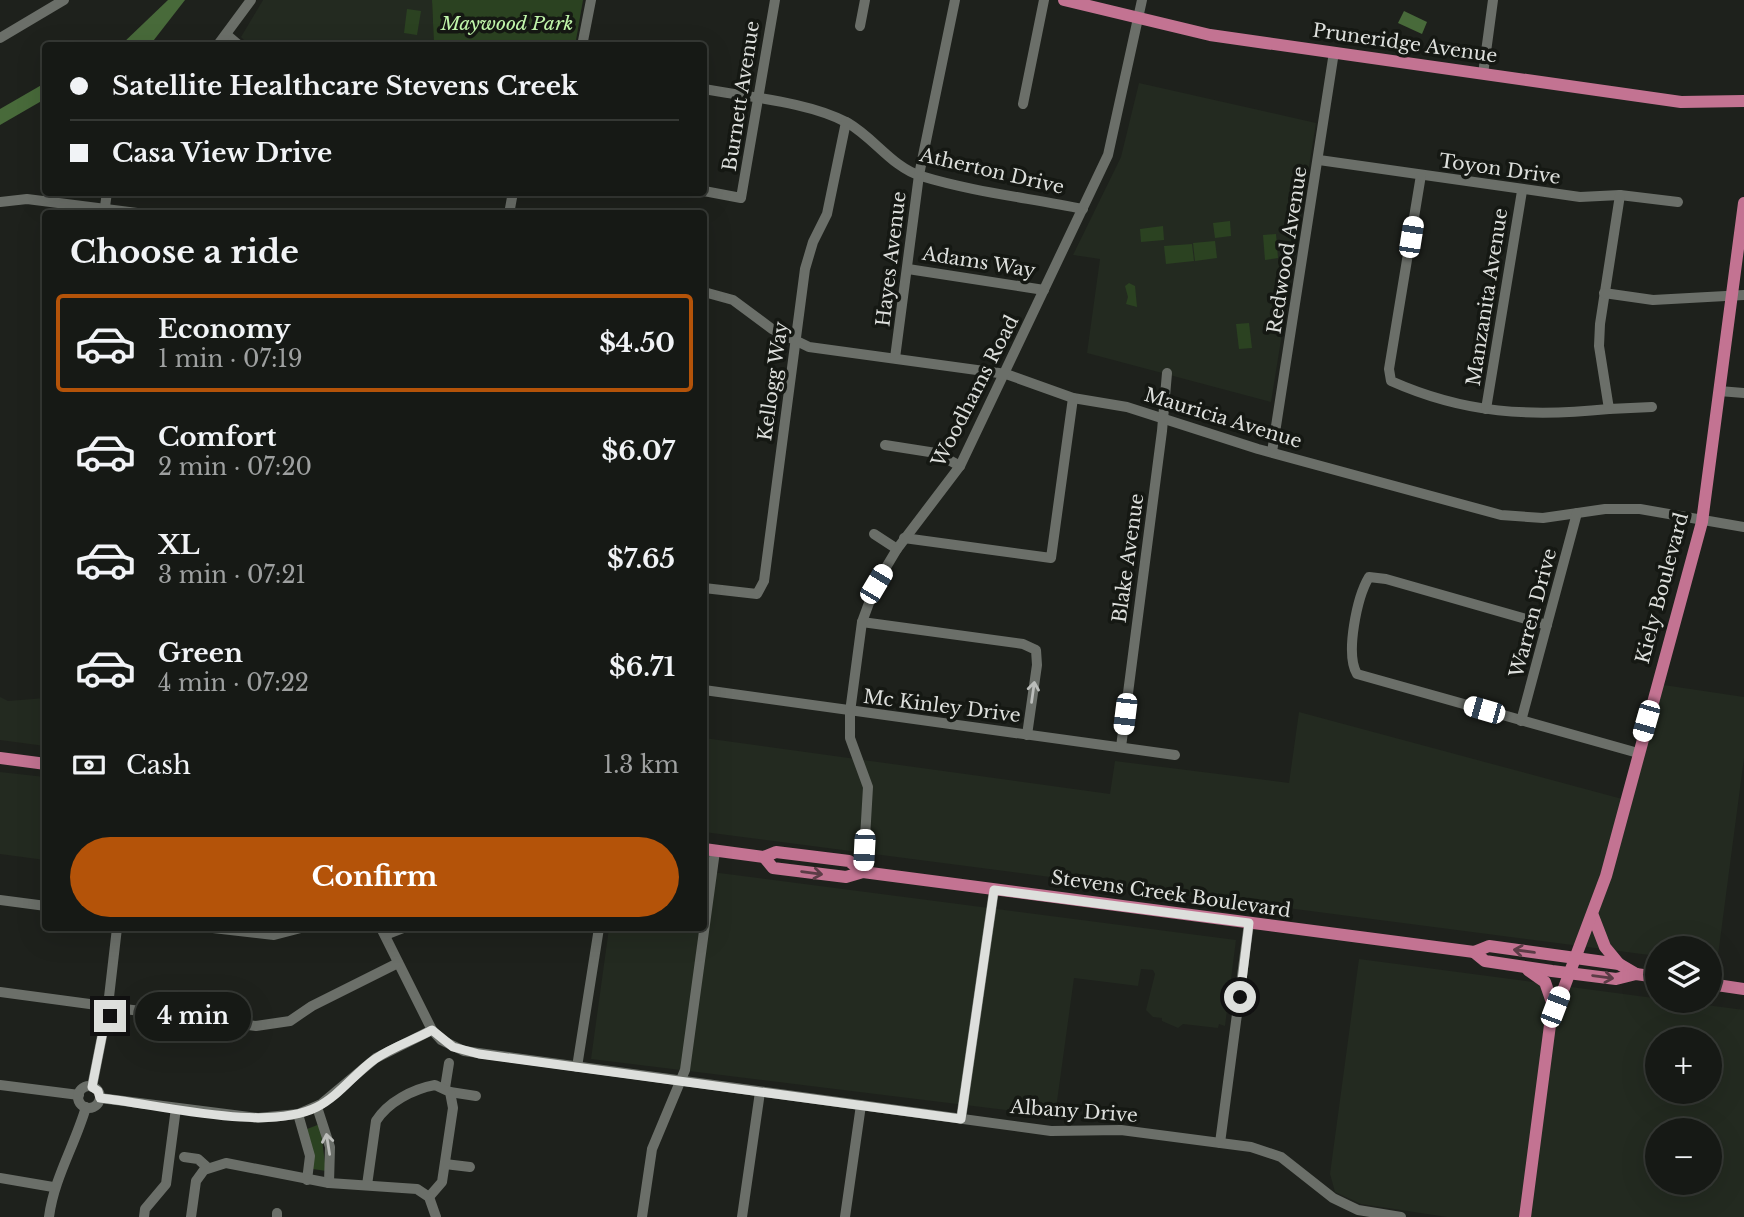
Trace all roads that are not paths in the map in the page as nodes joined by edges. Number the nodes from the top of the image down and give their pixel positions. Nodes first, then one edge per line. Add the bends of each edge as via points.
1 (64, 0) edge
2 (251, 0) edge
3 (591, 0) edge
4 (775, 0) edge
5 (865, 0) edge
6 (955, 0) edge
7 (1044, 0) edge
8 (1064, 0) edge
9 (1142, 0) edge
10 (1493, 0) edge
11 (1139, 18) junction
12 (860, 26) dead end
13 (228, 35) junction
14 (0, 37) edge
15 (221, 42) edge
16 (236, 42) edge
17 (583, 42) edge
18 (1334, 52) junction
19 (1483, 74) junction
20 (707, 90) edge
21 (759, 100) junction
22 (1744, 101) edge
23 (1023, 104) dead end
24 (846, 122) junction
25 (1319, 160) junction
26 (919, 175) junction
27 (1421, 175) junction
28 (1522, 191) junction
29 (707, 192) edge
30 (1620, 195) junction
31 (0, 202) edge
32 (1678, 202) dead end
33 (1744, 203) edge
34 (1083, 209) junction
35 (98, 210) edge
36 (908, 269) junction
37 (1044, 290) junction
38 (707, 293) edge
39 (1604, 293) junction
40 (1738, 294) edge
41 (796, 340) junction
42 (895, 358) junction
43 (1167, 373) dead end
44 (1006, 374) junction
45 (1719, 391) junction
46 (1744, 393) edge
47 (1073, 398) junction
48 (1652, 407) dead end
49 (1486, 409) junction
50 (1609, 409) junction
51 (1164, 419) junction
52 (885, 445) dead end
53 (1272, 452) junction
54 (960, 466) junction
55 (1577, 513) junction
56 (1702, 522) junction
57 (1744, 527) edge
58 (874, 534) dead end
59 (904, 538) junction
60 (897, 549) junction
61 (707, 587) edge
62 (862, 622) junction
63 (1547, 625) junction
64 (707, 690) edge
65 (849, 712) junction
66 (1521, 721) junction
67 (1027, 735) junction
68 (1121, 747) junction
69 (1637, 753) junction
70 (1175, 755) dead end
71 (0, 758) edge
72 (42, 763) edge
73 (709, 850) edge
74 (707, 868) edge
75 (863, 872) junction
76 (994, 890) junction
77 (0, 900) edge
78 (42, 905) edge
79 (1593, 915) junction
80 (1249, 923) junction
81 (117, 931) edge
82 (239, 931) edge
83 (289, 931) edge
84 (383, 931) edge
85 (599, 931) edge
86 (700, 931) edge
87 (1474, 953) junction
88 (1576, 958) junction
89 (398, 963) junction
90 (1619, 964) junction
91 (1522, 967) junction
92 (1569, 972) junction
93 (1636, 974) junction
94 (1645, 975) edge
95 (1722, 986) edge
96 (1744, 989) edge
97 (0, 992) edge
98 (109, 997) junction
99 (97, 1005) junction
100 (117, 1007) junction
101 (1555, 1007) junction
102 (106, 1016) junction
103 (432, 1030) junction
104 (449, 1063) dead end
105 (577, 1067) junction
106 (680, 1081) junction
107 (0, 1085) edge
108 (92, 1087) junction
109 (448, 1090) junction
110 (760, 1092) junction
111 (79, 1095) junction
112 (476, 1096) dead end
113 (100, 1098) junction
114 (861, 1105) junction
115 (86, 1107) junction
116 (317, 1107) junction
117 (176, 1108) junction
118 (298, 1114) junction
119 (961, 1119) junction
120 (1220, 1143) junction
121 (184, 1157) dead end
122 (445, 1164) junction
123 (470, 1167) dead end
124 (208, 1168) junction
125 (0, 1178) edge
126 (307, 1180) junction
127 (329, 1183) junction
128 (367, 1185) junction
129 (53, 1186) junction
130 (429, 1197) junction
131 (50, 1217) edge
132 (144, 1217) edge
133 (191, 1217) edge
134 (436, 1217) edge
135 (642, 1217) edge
136 (742, 1217) edge
137 (845, 1217) edge
138 (1401, 1217) edge
139 (1525, 1217) edge

1 - 14 street
2 - 13 street
3 - 17 street
4 - 21 street, Burnett Avenue
5 - 12 street
6 - 26 street, Hayes Avenue
7 - 23 street
8 - 11 main road, Pruneridge Avenue
9 - 11 street, Woodhams Road
10 - 19 street
11 - 18 main road, Pruneridge Avenue via 1210,35
11 - 34 street, Woodhams Road via 1108,155
13 - 15 street
13 - 16 street
18 - 19 main road, Pruneridge Avenue
18 - 25 street, Redwood Avenue
19 - 22 main road, Pruneridge Avenue via 1681,102
20 - 21 street, Atherton Drive
21 - 24 street, Atherton Drive
21 - 29 street, Burnett Avenue via 741,198
24 - 26 street, Atherton Drive
24 - 41 street, Kellogg Way via 827,214 805,269
25 - 27 street, Toyon Drive
25 - 53 street, Redwood Avenue
26 - 34 street, Atherton Drive
26 - 36 street, Hayes Avenue
27 - 28 street, Toyon Drive
27 - 49 street via 1389,369 1391,380
28 - 30 street, Toyon Drive via 1580,197
28 - 49 street, Manzanita Avenue
30 - 32 street, Toyon Drive
30 - 39 street
31 - 35 street via 27,199
33 - 40 main road, Kiely Boulevard
34 - 37 street, Woodhams Road
36 - 37 street, Adams Way
36 - 42 street, Hayes Avenue
37 - 44 street, Woodhams Road
38 - 41 street, Mauricia Avenue via 733,300 772,329
39 - 40 street via 1676,300
39 - 50 street via 1599,346
40 - 45 main road, Kiely Boulevard
41 - 42 street, Mauricia Avenue via 809,347
41 - 61 street, Kellogg Way via 764,582 757,594
42 - 44 street, Mauricia Avenue
43 - 51 street, Blake Avenue
44 - 47 street, Mauricia Avenue
44 - 54 street, Woodhams Road
45 - 46 street
45 - 56 main road, Kiely Boulevard
47 - 51 street, Mauricia Avenue
47 - 59 street via 1051,558
48 - 50 street
49 - 50 street via 1546,415
51 - 53 street, Mauricia Avenue
51 - 68 street, Blake Avenue
52 - 54 street via 936,453
53 - 55 street, Mauricia Avenue via 1501,515 1543,518
54 - 59 street, Woodhams Road
55 - 56 street, Mauricia Avenue via 1640,509
55 - 63 street, Warren Drive
56 - 57 street, Mauricia Avenue
56 - 69 main road, Kiely Boulevard
58 - 60 street
59 - 60 street, Woodhams Road
60 - 62 street, Woodhams Road via 876,584
62 - 65 street, Woodhams Road
67 -> 62 street via 1036,650 1023,644
63 - 66 street, Warren Drive
63 - 66 street via 1385,579 1369,577 1362,589 1350,662 1357,674
64 - 65 street, Mc Kinley Drive
65 - 67 street, Mc Kinley Drive
65 - 75 street, Woodhams Road via 850,738 868,787
66 - 69 street
67 - 68 street, Mc Kinley Drive
68 - 70 street, Mc Kinley Drive
69 - 79 main road, Kiely Boulevard
71 - 72 main road
73 - 74 street
73 - 75 main road, Stevens Creek Boulevard via 764,857 773,868 846,877
75 - 76 main road, Stevens Creek Boulevard
76 - 80 main road, Stevens Creek Boulevard
76 - 119 street
77 - 78 street
79 - 88 main road, Kiely Boulevard
79 - 90 main road via 1605,947
80 - 87 main road, Stevens Creek Boulevard
80 - 120 street
81 - 98 street
82 - 83 street via 274,935
84 - 89 street, Albany Drive
85 - 105 street
86 - 106 street
88 -> 87 main road, Stevens Creek Boulevard via 1489,946
87 - 91 main road, Stevens Creek Boulevard via 1485,961
88 - 90 main road, Stevens Creek Boulevard
88 - 92 main road, Kiely Boulevard
89 - 100 street via 274,1026
89 - 103 street, Albany Drive
90 - 93 main road, Stevens Creek Boulevard
91 - 92 main road, Stevens Creek Boulevard
91 - 101 main road via 1545,982
92 -> 93 main road, Stevens Creek Boulevard via 1616,979
92 - 101 main road, Kiely Boulevard
93 - 94 main road, Stevens Creek Boulevard
95 - 96 main road
97 - 99 street
98 - 99 street via 102,997
98 - 100 street
99 - 102 street
100 - 102 street
101 - 139 main road, Kiely Boulevard
102 - 108 street
103 - 105 street, Albany Drive via 464,1051
103 - 116 street via 376,1059
104 - 109 street
105 - 106 street, Albany Drive
106 - 110 street, Albany Drive
106 - 135 street via 652,1149
107 - 111 street
108 - 111 street via 85,1087
108 - 113 street
109 - 112 street
109 - 122 street via 453,1108
109 - 128 street via 426,1087 382,1112 374,1130
110 - 114 street, Albany Drive
110 - 136 street
111 - 115 street
113 - 115 street via 94,1107
113 - 117 street
114 - 119 street, Albany Drive
114 - 137 street
115 - 129 street via 74,1146
116 - 118 street
127 -> 116 street via 330,1147
117 - 118 street via 258,1118
117 - 132 street via 166,1184 145,1209
118 - 126 street via 310,1156
119 - 120 street, Albany Drive via 1065,1132 1121,1130
120 - 138 street, Albany Drive via 1268,1152 1298,1168 1333,1198 1358,1210
121 - 124 street via 198,1159
122 - 123 street
122 - 130 street via 440,1187
124 - 126 street via 226,1163
124 - 133 street via 196,1181
125 - 129 street
126 - 127 street
127 - 128 street
128 - 130 street via 404,1186
129 - 131 street
130 - 134 street

